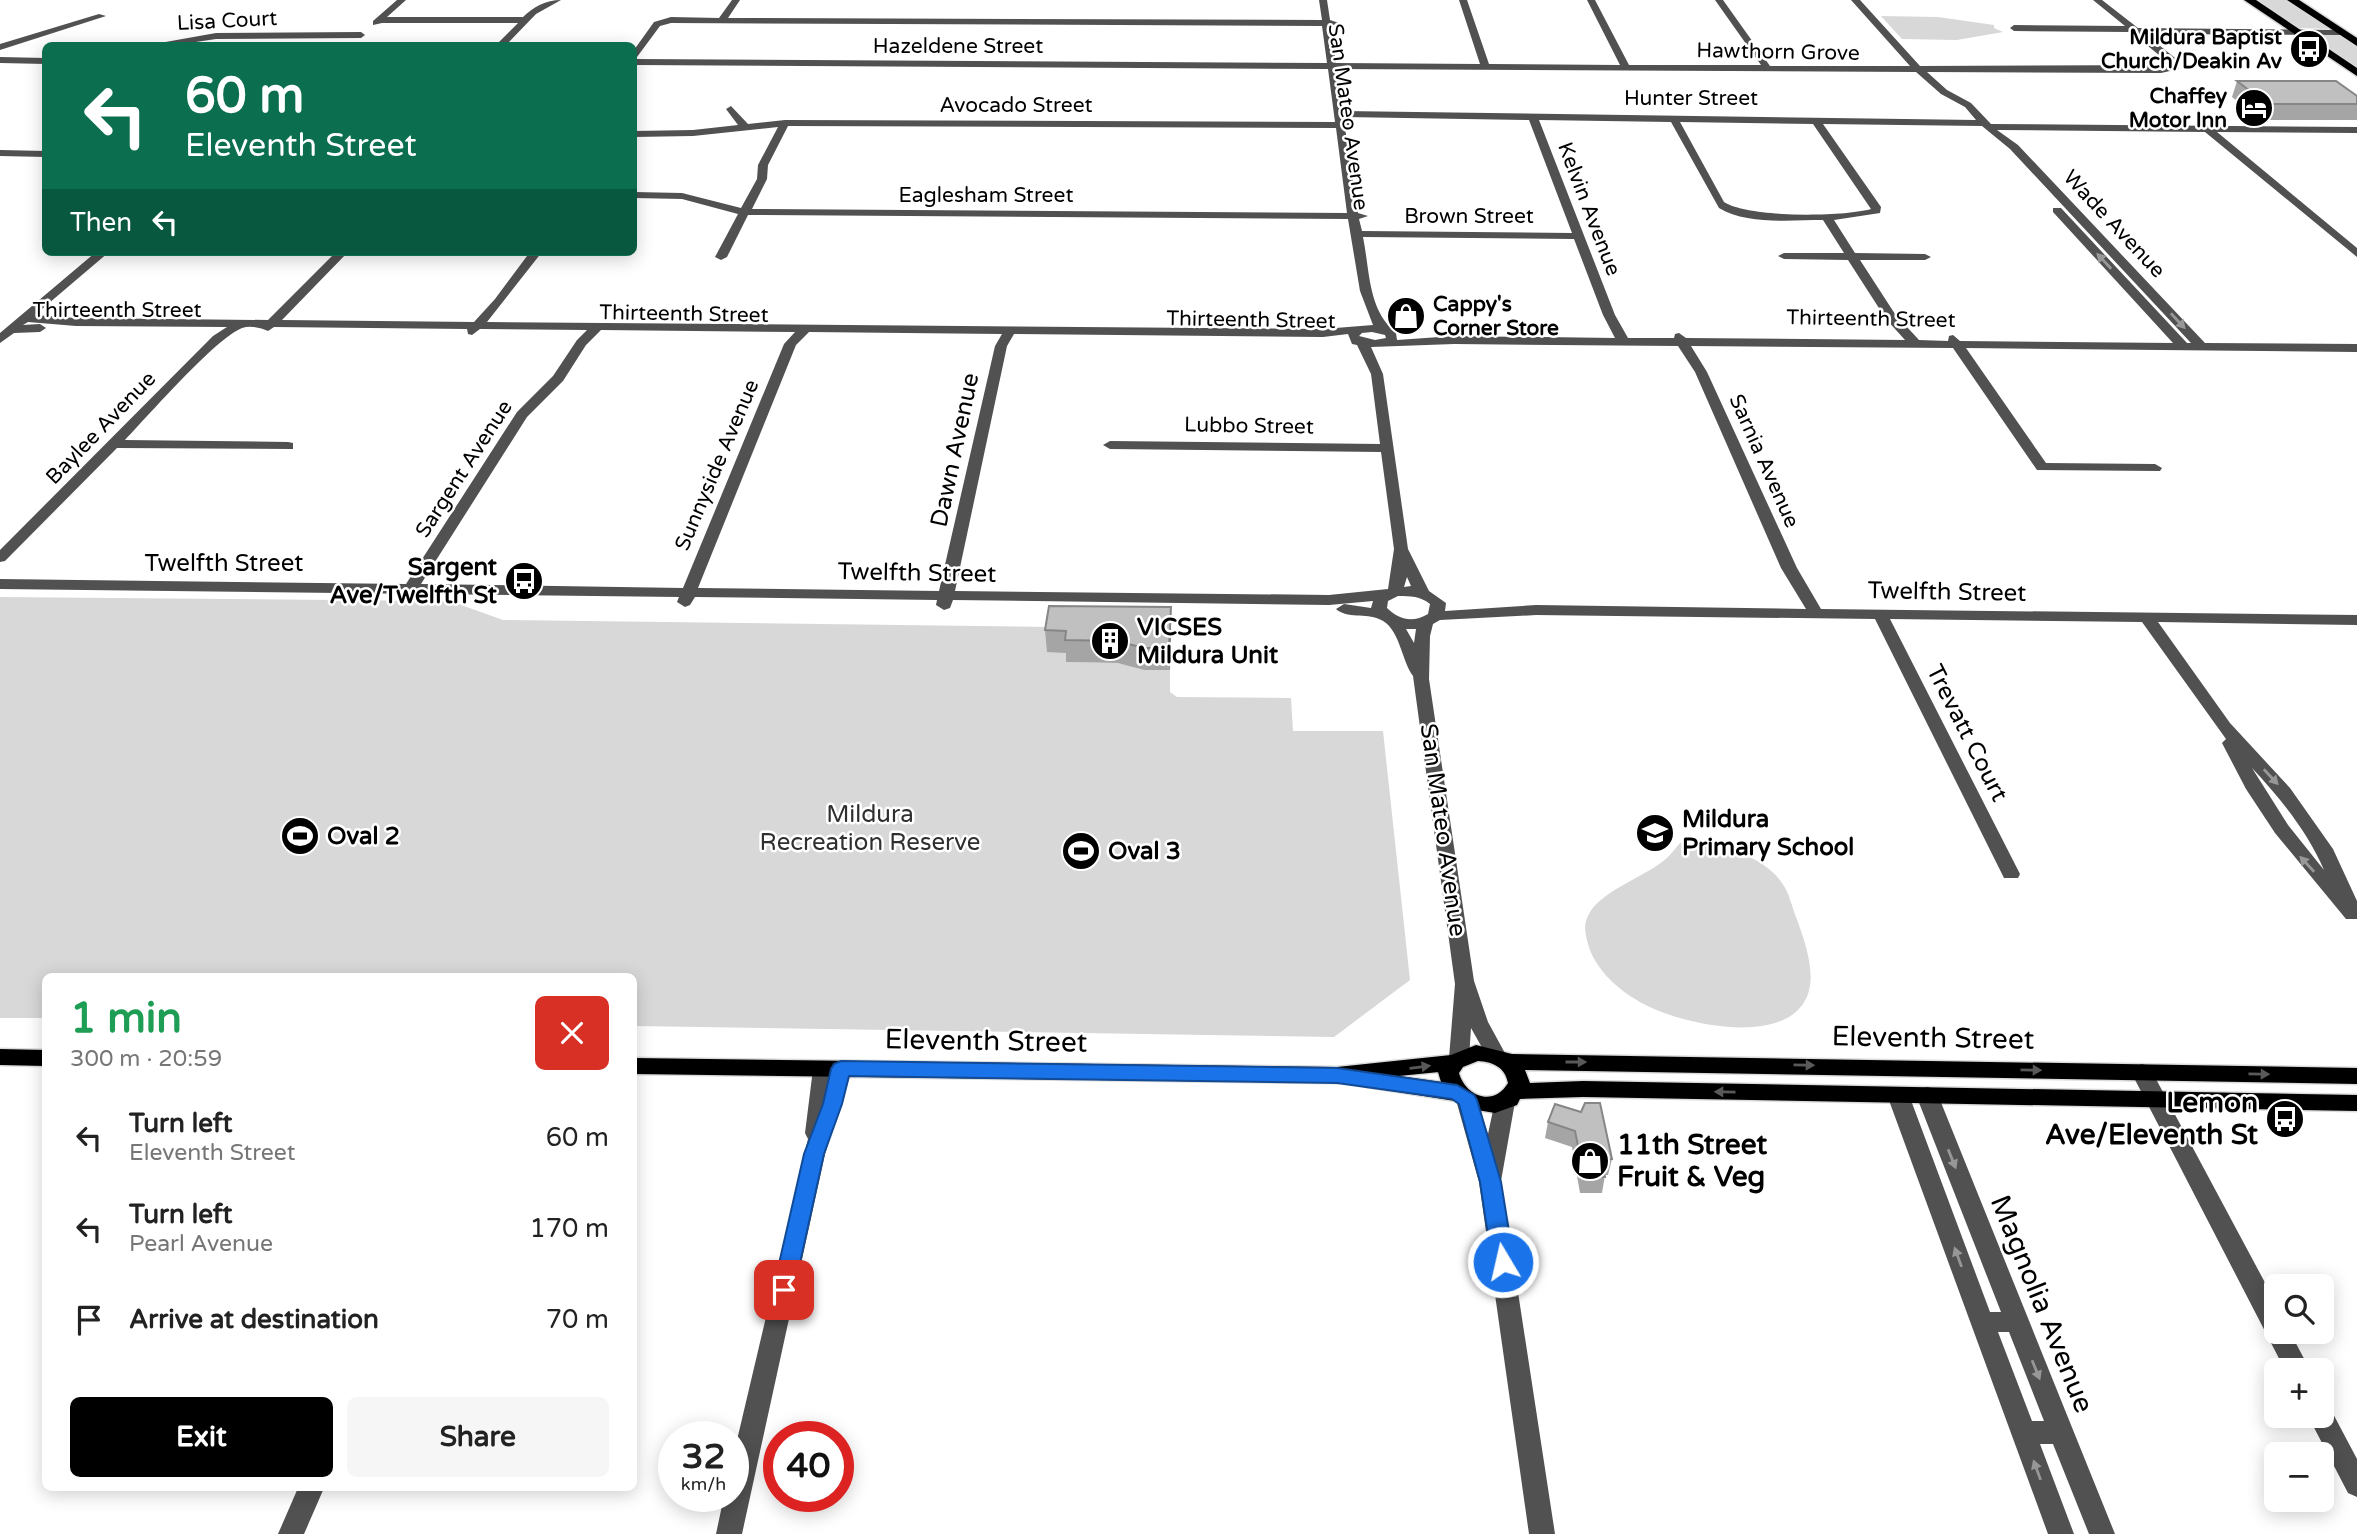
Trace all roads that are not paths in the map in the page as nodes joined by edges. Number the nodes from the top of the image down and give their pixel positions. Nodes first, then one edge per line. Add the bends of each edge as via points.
1 (402, 0) edge
2 (557, 0) edge
3 (736, 0) edge
4 (1324, 0) edge
5 (1330, 0) edge
6 (1463, 0) edge
7 (1591, 0) edge
8 (1719, 0) edge
9 (1855, 0) edge
10 (2096, 0) edge
11 (2249, 0) edge
12 (2292, 0) edge
13 (102, 16) dead end
14 (380, 19) junction
15 (524, 20) junction
16 (722, 20) junction
17 (1331, 24) junction
18 (2014, 28) dead end
19 (2134, 30) junction
20 (2296, 32) junction
21 (2341, 32) junction
22 (360, 36) junction
23 (173, 42) edge
24 (353, 42) edge
25 (503, 42) edge
26 (2357, 43) edge
27 (0, 46) edge
28 (637, 51) edge
29 (0, 60) edge
30 (42, 61) edge
31 (637, 62) edge
32 (1337, 66) junction
33 (1485, 66) junction
34 (1626, 67) junction
35 (1767, 68) junction
36 (1921, 70) junction
37 (2357, 73) edge
38 (731, 109) dead end
39 (1533, 116) junction
40 (1673, 117) junction
41 (1815, 119) junction
42 (1345, 121) junction
43 (785, 123) junction
44 (744, 127) junction
45 (1989, 128) junction
46 (2218, 131) junction
47 (2357, 132) edge
48 (637, 134) edge
49 (0, 153) edge
50 (42, 154) edge
51 (637, 195) edge
52 (745, 212) junction
53 (1825, 215) junction
54 (1357, 217) junction
55 (1358, 234) junction
56 (1579, 236) junction
57 (2357, 240) edge
58 (2357, 254) edge
59 (98, 256) edge
60 (338, 256) edge
61 (533, 256) edge
62 (1784, 256) dead end
63 (1851, 256) junction
64 (721, 257) dead end
65 (1925, 257) dead end
66 (1369, 310) junction
67 (24, 318) junction
68 (273, 327) junction
69 (480, 328) junction
70 (227, 329) junction
71 (11, 330) junction
72 (588, 332) junction
73 (795, 334) junction
74 (1004, 336) junction
75 (1359, 336) junction
76 (1386, 337) junction
77 (0, 339) edge
78 (1618, 339) junction
79 (1687, 339) junction
80 (1908, 342) junction
81 (1955, 342) junction
82 (2357, 343) edge
83 (2181, 344) junction
84 (2200, 344) junction
85 (2357, 348) edge
86 (1377, 374) junction
87 (115, 444) junction
88 (1110, 445) dead end
89 (288, 446) dead end
90 (1387, 448) junction
91 (2155, 468) dead end
92 (14, 547) junction
93 (1401, 549) junction
94 (0, 558) edge
95 (0, 565) edge
96 (0, 584) edge
97 (411, 588) junction
98 (1391, 594) junction
99 (1428, 596) junction
100 (686, 598) junction
101 (945, 601) junction
102 (1536, 610) junction
103 (1809, 613) junction
104 (1880, 614) junction
105 (2147, 617) junction
106 (1387, 618) junction
107 (1431, 619) junction
108 (2357, 620) edge
109 (1421, 678) junction
110 (2011, 874) dead end
111 (2355, 917) edge
112 (1464, 981) junction
113 (0, 1057) edge
114 (42, 1058) edge
115 (1502, 1059) junction
116 (1456, 1060) junction
117 (637, 1066) edge
118 (1900, 1067) junction
119 (832, 1069) junction
120 (2142, 1072) junction
121 (1337, 1075) junction
122 (2357, 1076) edge
123 (1898, 1095) junction
124 (1927, 1095) junction
125 (1462, 1096) junction
126 (1511, 1096) junction
127 (2157, 1099) junction
128 (2357, 1103) edge
129 (1490, 1182) junction
130 (1944, 1218) junction
131 (1976, 1219) junction
132 (2264, 1305) edge
133 (1983, 1322) junction
134 (2017, 1322) junction
135 (2327, 1428) edge
136 (2023, 1432) junction
137 (2061, 1433) junction
138 (2357, 1485) edge
139 (310, 1491) edge
140 (291, 1534) edge
141 (729, 1534) edge
142 (1542, 1534) edge
143 (2061, 1534) edge
144 (2102, 1534) edge

1 - 14 street
2 - 15 street
3 - 16 street
4 - 17 street, San Mateo Avenue
5 - 17 street, San Mateo Avenue
6 - 33 street
7 - 34 street
8 - 35 street
9 - 36 street, Wade Avenue
10 - 19 street
11 - 20 highway
12 - 21 highway
13 - 27 street
14 - 15 street
14 - 22 street
15 - 25 street
16 - 17 street
16 - 28 street via 662,21
17 - 32 street, San Mateo Avenue
18 - 19 street
19 - 20 street
19 - 36 street, Hawthorn Grove via 2176,64 2174,68
20 - 21 street
20 - 37 highway
21 - 26 highway
22 - 23 street, Lisa Court via 216,36
22 - 24 street
29 - 30 street
31 - 32 street, Hazeldene Street
32 - 33 street, Hawthorn Grove
32 - 42 street, San Mateo Avenue
33 - 34 street, Hawthorn Grove
34 - 35 street, Hawthorn Grove
35 - 36 street, Hawthorn Grove
36 - 45 street, Wade Avenue via 1944,92 1968,105
38 - 44 street
39 - 40 street, Hunter Street
39 - 42 street, Hunter Street via 1396,116
39 - 56 street, Kelvin Avenue
40 - 41 street, Hunter Street
40 - 53 street via 1724,207 1751,214
41 - 45 street, Hunter Street
41 - 53 street via 1877,209 1867,215
42 - 43 street, Avocado Street via 1288,127
42 - 54 street, San Mateo Avenue
43 - 44 street, Avocado Street
43 - 52 street
44 - 48 street, Avocado Street
45 - 46 street, Hunter Street
83 -> 45 street, Wade Avenue via 1998,146
45 -> 84 street, Wade Avenue via 2014,147
46 - 47 street, Hunter Street
46 - 57 street
46 - 58 street
49 - 50 street
51 - 52 street, Eaglesham Street via 681,196
52 - 54 street, Eaglesham Street
52 - 64 street
53 - 63 street
54 - 55 street, San Mateo Avenue
55 - 56 street, Brown Street
55 - 66 street, San Mateo Avenue
56 - 78 street, Kelvin Avenue
59 - 67 street
60 - 68 street
61 - 69 street
62 - 63 street
63 - 65 street
63 - 80 street
66 - 75 street, San Mateo Avenue
66 - 76 street, San Mateo Avenue
67 - 70 street, Thirteenth Street
67 - 71 street
68 - 69 street, Thirteenth Street
68 - 70 street, Thirteenth Street
69 - 72 street, Thirteenth Street
70 - 71 street, Thirteenth Street
70 - 87 street, Baylee Avenue
71 - 77 street
72 - 73 street, Thirteenth Street
72 - 97 street, Sargent Avenue via 558,378 522,415
73 - 74 street, Thirteenth Street
73 - 100 street, Sunnyside Avenue
74 - 75 street, Thirteenth Street
74 - 101 street, Dawn Avenue
75 - 76 street, Thirteenth Street
75 - 86 street
76 - 78 street, Thirteenth Street
76 - 86 street
78 - 79 street, Thirteenth Street
79 - 80 street, Thirteenth Street
79 - 103 street, Sarnia Avenue via 1789,568 1793,593
80 - 81 street, Thirteenth Street
81 - 83 street, Thirteenth Street
81 - 91 street via 2042,467
82 - 84 street, Thirteenth Street
83 - 84 street, Thirteenth Street
84 - 85 street, Thirteenth Street
86 - 90 street
87 - 89 street
87 - 92 street, Baylee Avenue
88 - 90 street, Lubbo Street
90 - 93 street
92 - 94 street, Baylee Avenue
92 - 95 street, Baylee Avenue
93 - 98 street via 1399,580
93 - 99 street
96 - 97 street, Twelfth Street
97 - 100 street, Twelfth Street via 511,598
98 - 99 street, Twelfth Street
98 - 101 street, Twelfth Street via 1329,600
98 - 106 street via 1379,604
99 - 102 street, Twelfth Street
99 - 107 street, San Mateo Avenue via 1439,608
100 - 101 street, Twelfth Street
101 - 106 street, Twelfth Street via 1337,609
102 - 103 street, Twelfth Street
102 - 107 street, Twelfth Street
103 - 104 street, Twelfth Street
104 - 105 street, Twelfth Street
104 - 110 street, Trevatt Court
105 - 108 street, Twelfth Street
105 - 111 street via 2224,727 2250,784 2291,845
106 - 107 street, Twelfth Street via 1409,624
106 - 109 street, San Mateo Avenue via 1403,636
107 - 109 street, San Mateo Avenue via 1422,636
109 - 112 street, San Mateo Avenue
112 - 115 street, San Mateo Avenue via 1478,1022
112 - 116 street, San Mateo Avenue
113 - 114 main road
115 - 116 main road via 1476,1052
115 -> 118 main road, Eleventh Street
115 - 126 main road via 1518,1076
121 -> 116 main road, Eleventh Street
116 - 125 main road via 1448,1077
117 - 119 main road, Eleventh Street
118 -> 120 main road, Eleventh Street
118 - 123 main road
118 - 124 main road
119 - 121 main road, Eleventh Street
119 - 141 street via 832,1104 814,1154
120 -> 122 main road, Eleventh Street
120 - 127 street
121 - 125 main road, Eleventh Street
123 - 124 main road
123 -> 126 main road via 1583,1089
123 - 130 street
124 - 127 main road
124 -> 131 street, Magnolia Avenue
125 - 126 main road via 1486,1105
125 - 129 street
126 - 129 street
127 - 128 main road
127 - 132 street
129 - 142 street
130 - 131 street
133 -> 130 street
131 - 134 street, Magnolia Avenue
133 - 134 street
133 - 136 street
134 -> 137 street, Magnolia Avenue
135 - 138 street
136 - 137 street
143 -> 136 street
137 - 144 street, Magnolia Avenue
139 - 140 street

